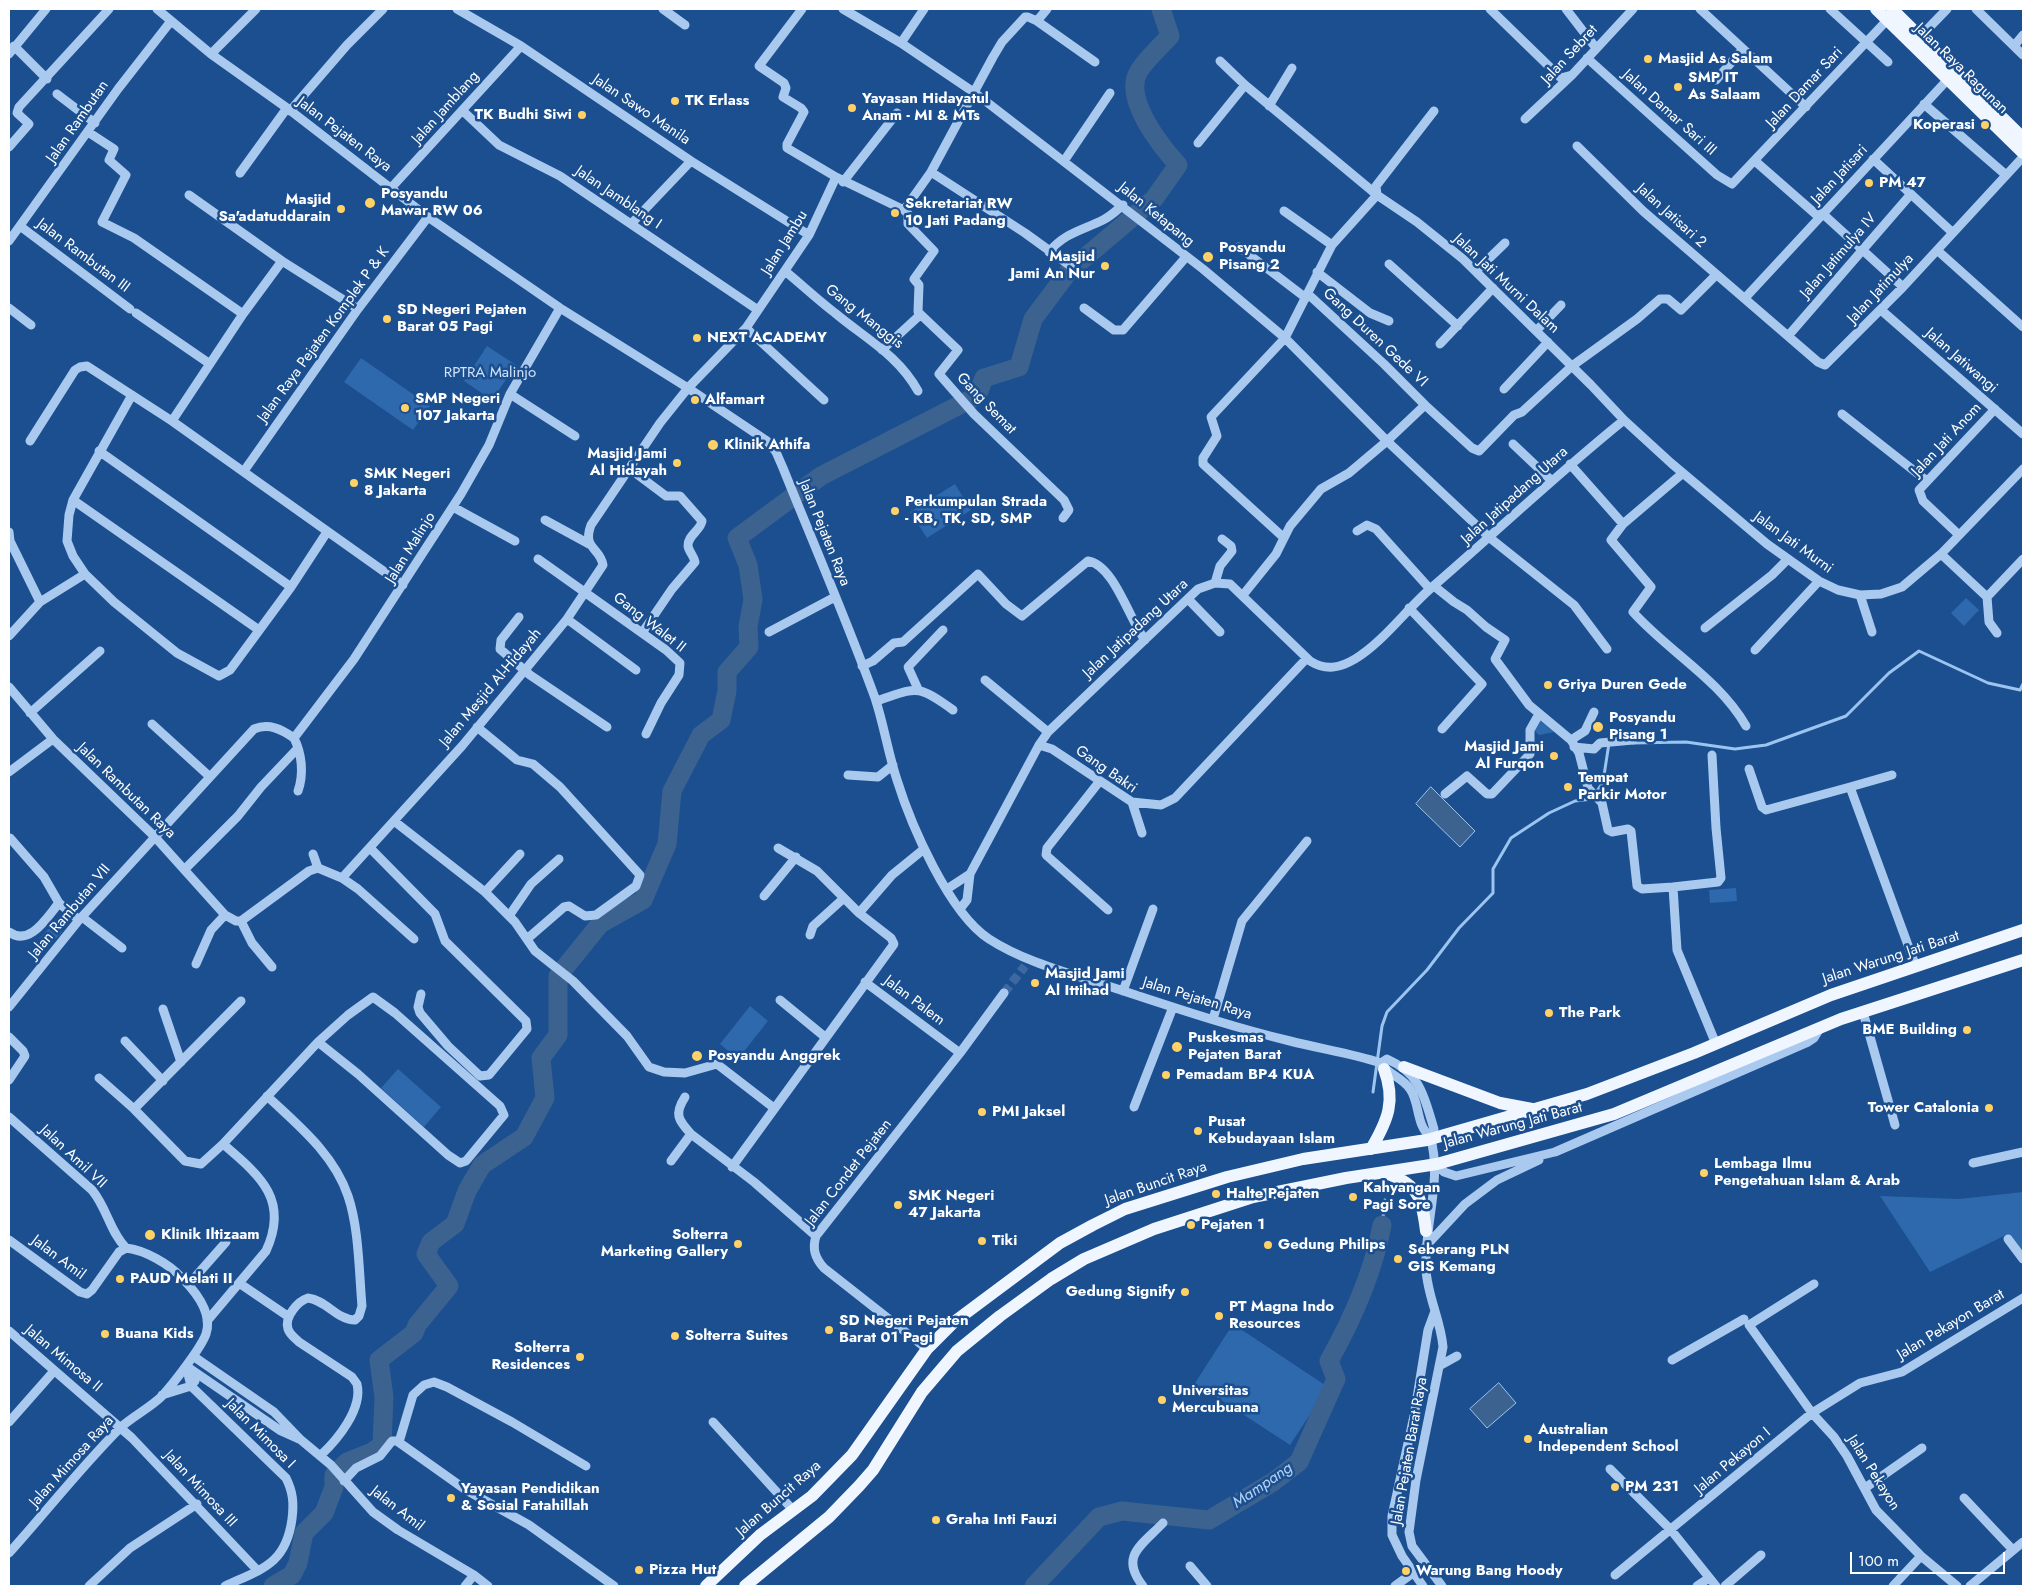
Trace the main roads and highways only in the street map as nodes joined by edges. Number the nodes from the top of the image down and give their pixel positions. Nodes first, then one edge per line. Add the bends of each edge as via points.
1 (1876, 9) edge
2 (1892, 14) edge
3 (1952, 75) junction
4 (2023, 138) edge
5 (2023, 153) edge
6 (2023, 930) edge
7 (2023, 960) edge
8 (1383, 1066) road end
9 (1404, 1067) road end
10 (1533, 1109) junction
11 (1431, 1137) joint
12 (1367, 1150) junction
13 (1384, 1173) junction
14 (1426, 1231) road end
15 (890, 1401) junction
16 (909, 1413) junction
17 (706, 1586) edge
18 (745, 1586) edge

1 - 2 main road, Jalan Raya Ragunan
2 - 3 main road, Jalan Raya Ragunan
3 - 4 main road, Jalan Raya Ragunan
3 - 5 main road, Jalan Raya Ragunan
6 - 10 main road, Jalan Warung Jati Barat via 1831,995 1587,1094
7 - 13 main road, Jalan Warung Jati Barat via 1820,1028 1614,1114 1436,1164
8 - 12 main road via 1391,1089 1389,1107 1381,1133
9 - 10 main road via 1500,1103
10 - 11 main road, Jalan Warung Jati Barat
11 - 12 main road, Jalan Buncit Raya
12 - 15 main road, Jalan Buncit Raya via 1258,1169 1125,1209 1060,1244 976,1304 927,1349
13 - 14 main road via 1402,1179 1415,1190 1424,1210
13 - 16 main road via 1292,1188 1220,1206 1154,1228 1084,1259 1051,1278 972,1338 940,1370
15 - 16 main road via 904,1405
15 - 17 main road, Jalan Buncit Raya via 852,1455 812,1496 760,1534
16 - 18 main road via 859,1486 828,1517

